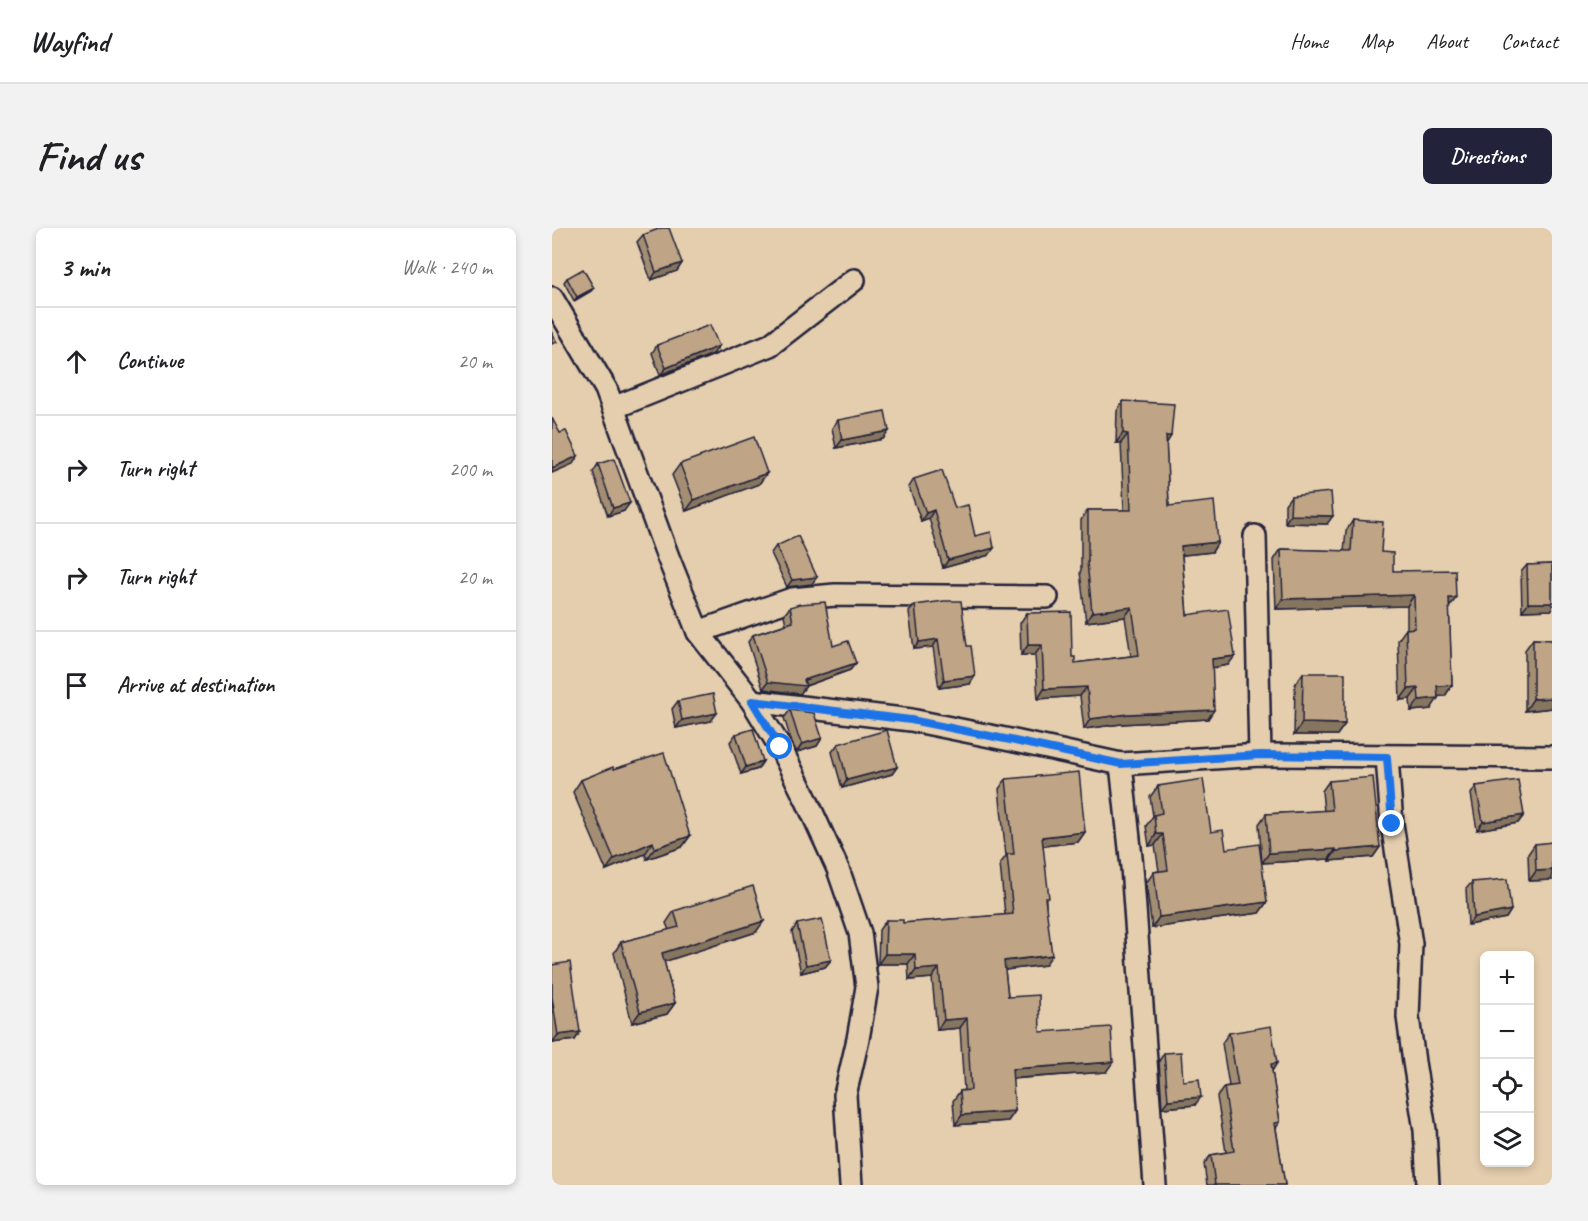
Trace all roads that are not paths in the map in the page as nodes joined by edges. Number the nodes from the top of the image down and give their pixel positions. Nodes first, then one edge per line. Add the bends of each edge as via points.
1 (854, 280) dead end
2 (552, 298) edge
3 (613, 408) junction
4 (1255, 536) dead end
5 (1047, 597) dead end
6 (698, 632) junction
7 (752, 701) junction
8 (1260, 755) junction
9 (1387, 757) junction
10 (1552, 757) edge
11 (1121, 764) junction
12 (851, 1185) edge
13 (1155, 1185) edge
14 (1428, 1185) edge

1 - 3 street via 770,345
2 - 3 street via 606,389
3 - 6 street
4 - 8 street
5 - 6 street via 834,595 792,599
6 - 7 street
7 - 11 street via 911,720
7 - 12 street via 806,798 838,869 860,933 867,987 845,1095
8 - 9 street
8 - 11 street
9 - 10 street
9 - 14 street via 1392,824 1411,945 1408,1017 1425,1130
11 - 13 street

